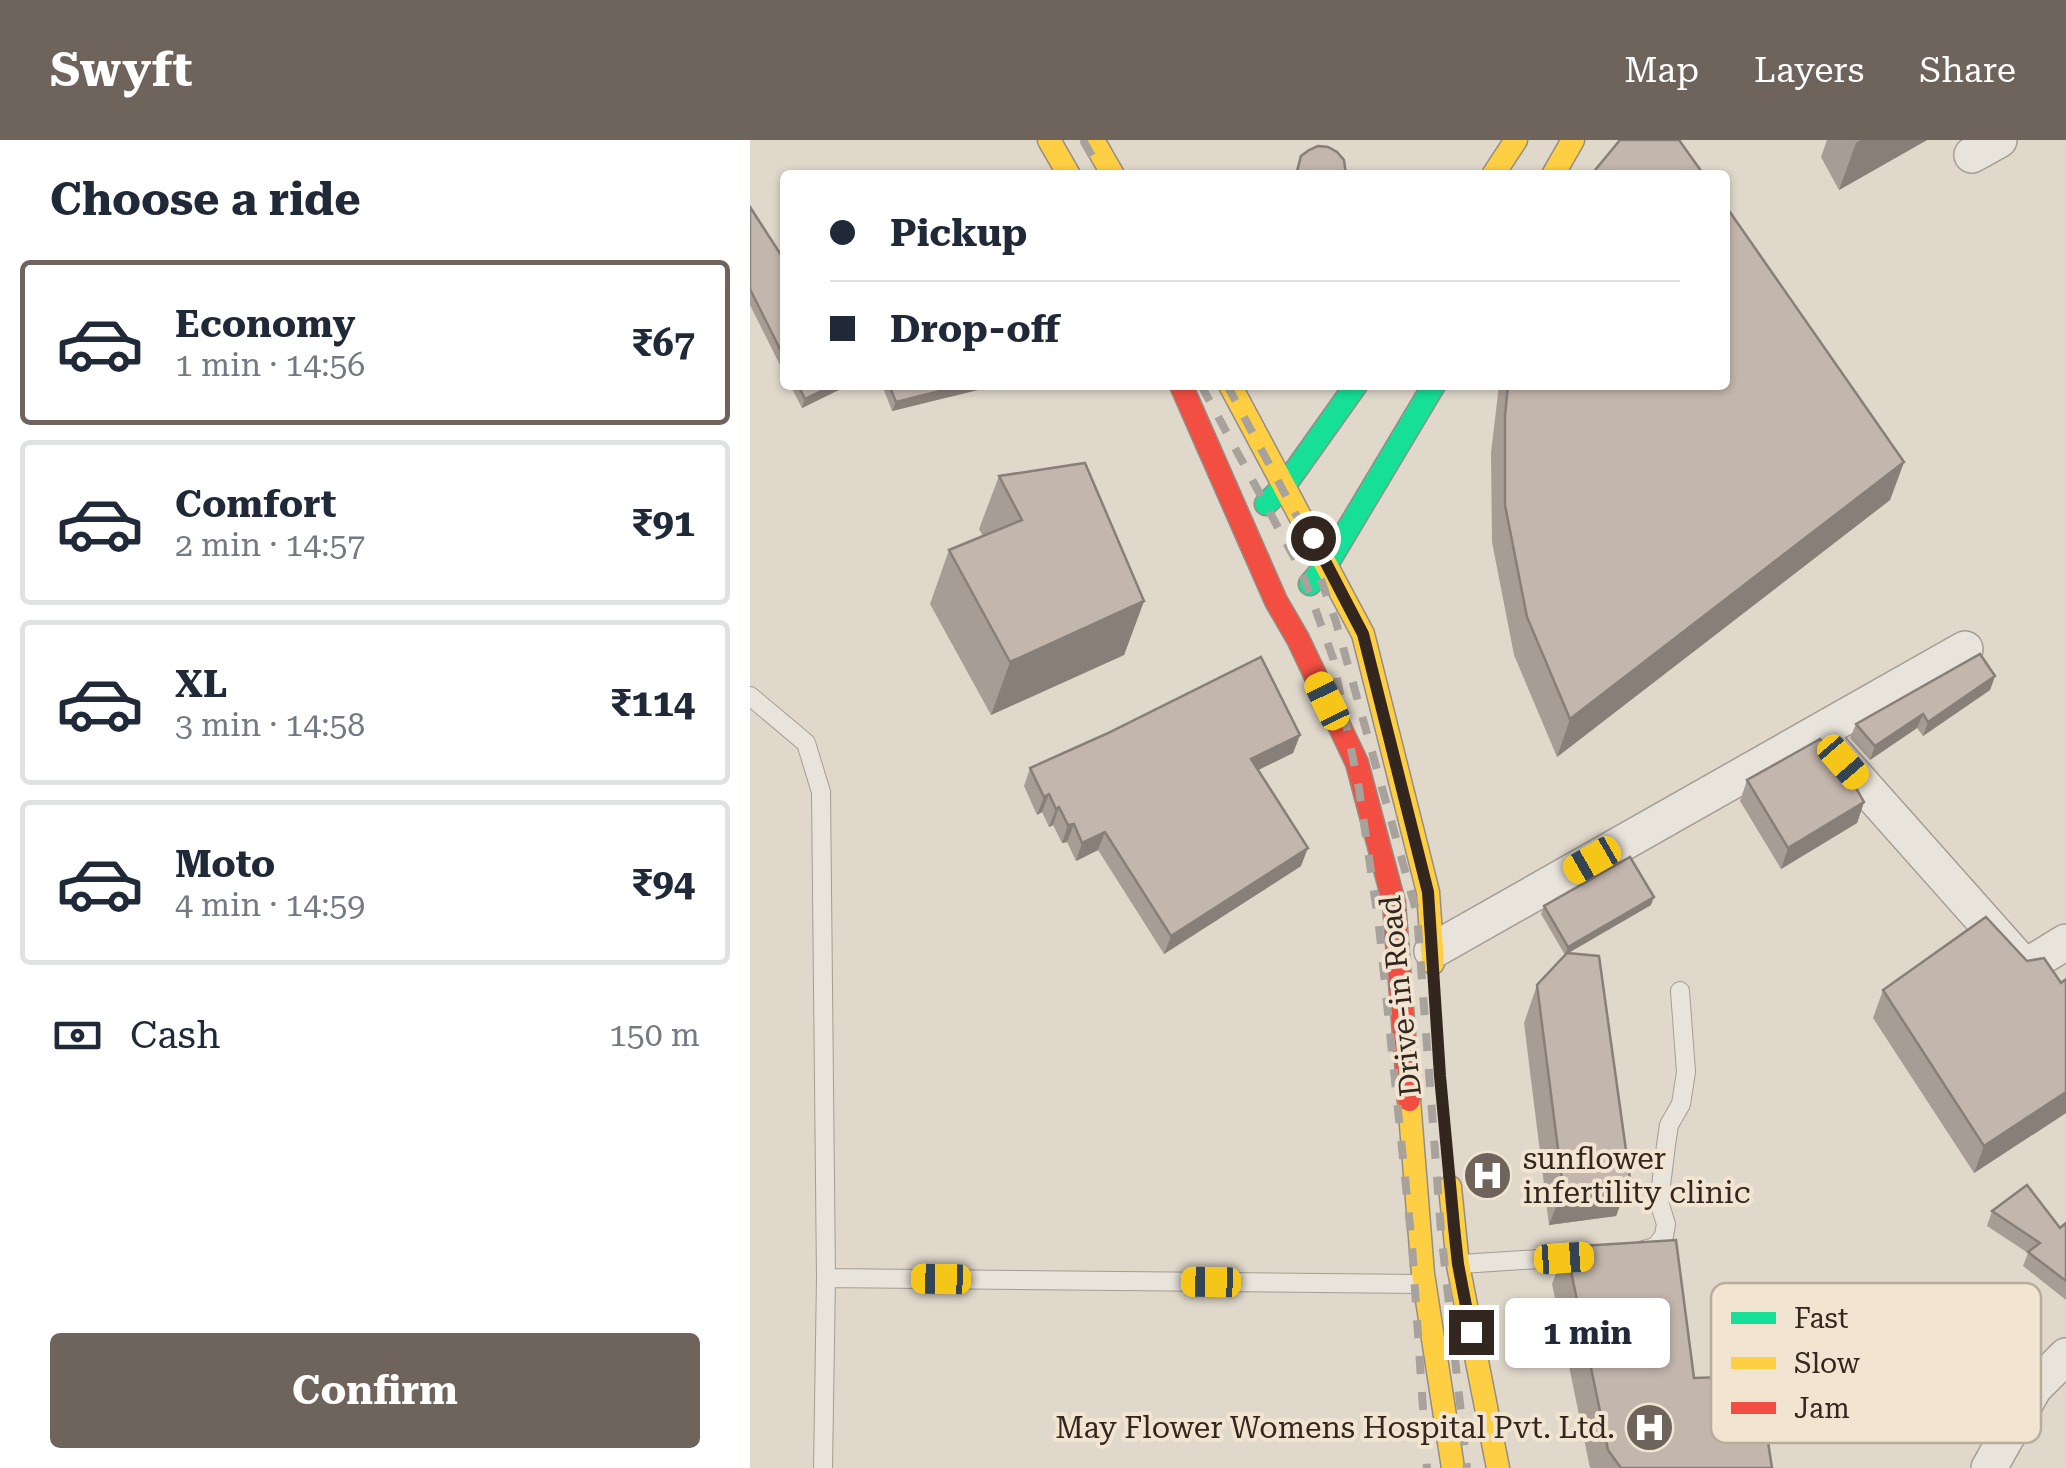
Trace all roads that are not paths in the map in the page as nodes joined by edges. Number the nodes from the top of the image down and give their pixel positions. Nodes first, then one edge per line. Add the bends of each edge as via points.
1 (1049, 140) edge
2 (1093, 140) edge
3 (1516, 140) edge
4 (1573, 140) edge
5 (1066, 170) edge
6 (1109, 170) edge
7 (1496, 170) edge
8 (1556, 170) edge
9 (1183, 390) edge
10 (1233, 390) edge
11 (1352, 390) edge
12 (1431, 390) edge
13 (1285, 485) junction
14 (1243, 526) junction
15 (1328, 564) junction
16 (1284, 615) junction
17 (1965, 650) dead end
18 (750, 696) edge
19 (1817, 732) junction
20 (2066, 942) edge
21 (1432, 951) junction
22 (1434, 986) dead end
23 (1680, 991) dead end
24 (1449, 1170) dead end
25 (1616, 1254) edge
26 (1596, 1256) edge
27 (1458, 1264) junction
28 (826, 1278) junction
29 (1425, 1284) junction
30 (2066, 1356) edge
31 (2041, 1381) edge
32 (2003, 1443) edge
33 (823, 1468) edge
34 (1453, 1468) edge
35 (1498, 1468) edge
36 (1989, 1468) edge

1 - 5 main road
2 - 6 main road
3 - 7 main road
4 - 8 main road
9 - 14 main road, Drive-in Road
10 - 13 main road
11 - 13 main road
12 - 15 main road
13 - 14 main road
13 - 15 main road
14 - 16 main road, Drive-in Road
15 - 16 main road
15 - 21 main road via 1363,634 1428,892
16 - 29 main road, Drive-in Road via 1357,763 1394,903
17 - 19 street
18 - 28 lane via 806,742 821,792
19 - 20 street via 2024,966
19 - 21 street
21 - 22 main road
23 - 25 lane via 1686,1072 1666,1145 1659,1202 1664,1236 1655,1246
24 - 27 main road
26 - 27 lane
27 - 35 main road
28 - 29 lane
28 - 33 lane
29 - 34 main road, Drive-in Road
30 - 31 street
32 - 36 street

